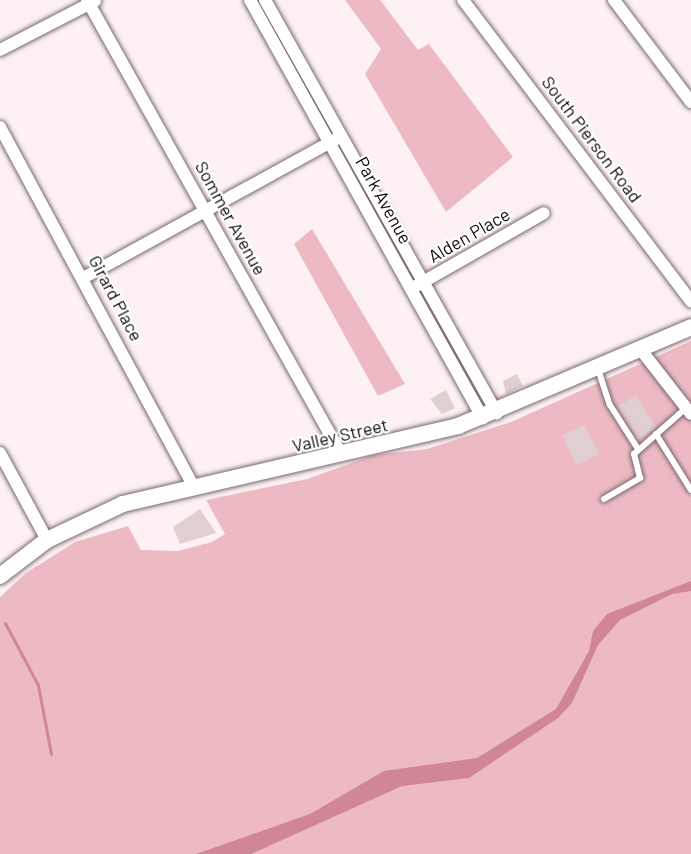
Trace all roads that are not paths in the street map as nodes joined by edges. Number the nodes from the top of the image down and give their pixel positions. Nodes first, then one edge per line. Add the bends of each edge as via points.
1 (250, 0) edge
2 (265, 0) edge
3 (463, 0) edge
4 (614, 0) edge
5 (91, 1) edge
6 (0, 50) edge
7 (691, 102) edge
8 (0, 127) edge
9 (336, 139) junction
10 (207, 212) junction
11 (544, 213) dead end
12 (85, 277) junction
13 (418, 286) junction
14 (691, 302) edge
15 (691, 327) edge
16 (641, 350) junction
17 (598, 369) junction
18 (689, 411) edge
19 (490, 416) junction
20 (656, 434) junction
21 (638, 449) junction
22 (0, 453) edge
23 (341, 454) junction
24 (194, 488) junction
25 (691, 490) edge
26 (604, 500) dead end
27 (47, 540) junction
28 (0, 576) edge

1 - 9 street, Park Avenue
2 - 9 street, Park Avenue
3 - 14 street, South Pierson Road
4 - 7 street
5 - 6 street
5 - 10 street, Sommer Avenue
8 - 12 street, Girard Place
9 - 10 street
9 - 13 street, Park Avenue
10 - 12 street
10 - 23 street, Sommer Avenue
11 - 13 street, Alden Place
12 - 24 street, Girard Place
13 - 19 street, Park Avenue
15 - 16 main road, Valley Street
16 - 17 main road, Valley Street
16 - 18 street
17 - 19 main road, Valley Street
17 - 21 lane via 610,405
18 - 20 lane
19 - 23 main road, Valley Street
20 - 21 lane
20 - 25 lane
21 - 26 lane via 634,459 640,478
22 - 27 street
23 - 24 main road, Valley Street
24 - 27 main road, Valley Street via 123,504
27 - 28 main road, Valley Street

